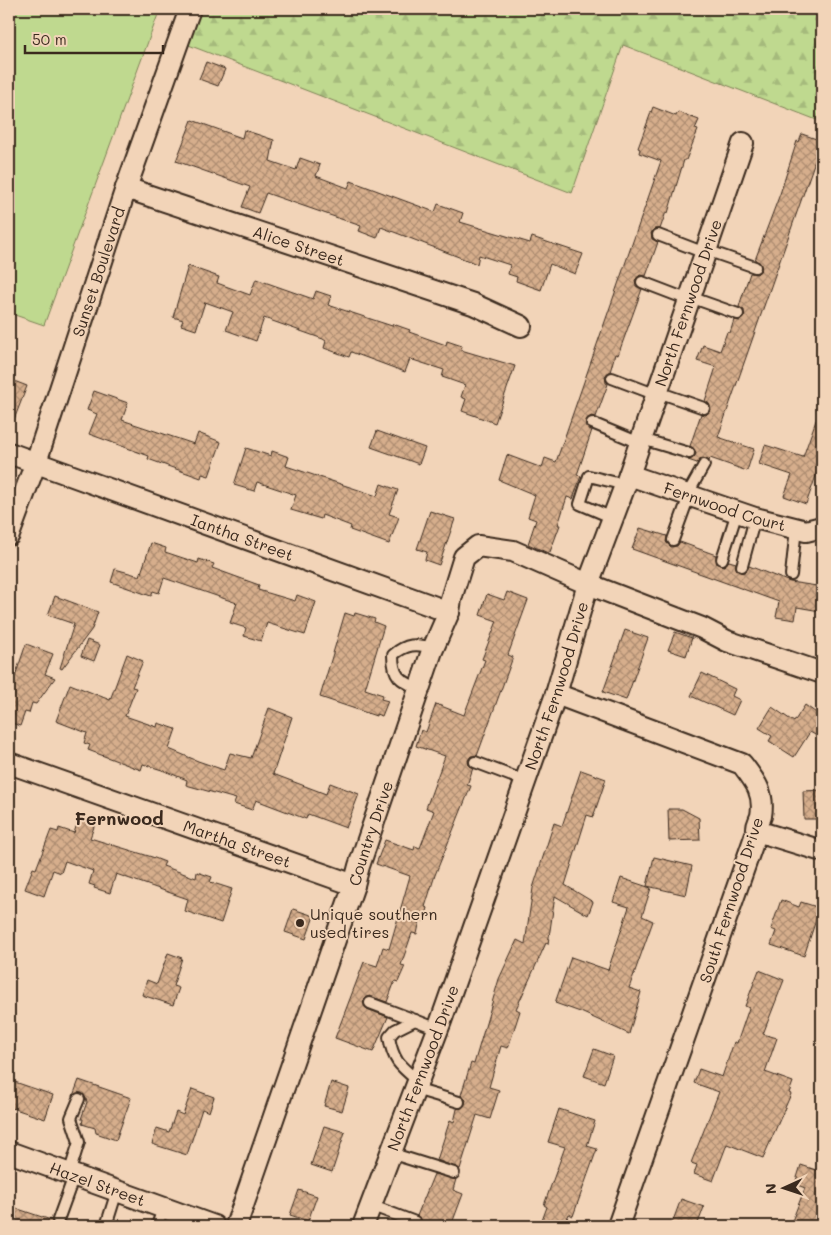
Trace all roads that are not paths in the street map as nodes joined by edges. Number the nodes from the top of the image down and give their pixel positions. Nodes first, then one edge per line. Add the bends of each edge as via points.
1 (190, 9) edge
2 (743, 143) dead end
3 (126, 188) junction
4 (658, 235) dead end
5 (706, 251) junction
6 (755, 267) dead end
7 (642, 282) dead end
8 (689, 299) junction
9 (738, 314) dead end
10 (521, 326) dead end
11 (612, 378) dead end
12 (657, 394) junction
13 (704, 408) dead end
14 (592, 423) dead end
15 (641, 441) junction
16 (9, 453) edge
17 (689, 453) dead end
18 (36, 462) junction
19 (704, 465) dead end
20 (627, 480) junction
21 (688, 495) junction
22 (746, 515) junction
23 (613, 518) junction
24 (822, 526) edge
25 (796, 528) junction
26 (9, 536) edge
27 (673, 540) dead end
28 (722, 558) dead end
29 (742, 566) dead end
30 (791, 575) dead end
31 (588, 584) junction
32 (449, 612) junction
33 (433, 648) junction
34 (822, 673) edge
35 (419, 689) junction
36 (556, 694) junction
37 (475, 762) dead end
38 (9, 763) edge
39 (525, 781) junction
40 (757, 832) junction
41 (822, 851) edge
42 (354, 885) junction
43 (370, 1003) dead end
44 (415, 1020) junction
45 (438, 1029) junction
46 (416, 1085) junction
47 (79, 1099) dead end
48 (459, 1102) dead end
49 (9, 1152) edge
50 (390, 1153) junction
51 (454, 1173) dead end
52 (71, 1175) junction
53 (117, 1191) junction
54 (370, 1205) junction
55 (160, 1217) edge
56 (58, 1220) dead end
57 (415, 1222) dead end
58 (106, 1226) edge
59 (214, 1226) edge
60 (236, 1226) edge
61 (363, 1226) edge
62 (618, 1226) edge

1 - 3 street, Sunset Boulevard
2 - 5 street, North Fernwood Drive
3 - 10 street, Alice Street via 473,304
3 - 18 street, Sunset Boulevard
4 - 5 lane
5 - 6 lane
5 - 8 street, North Fernwood Drive
7 - 8 lane
8 - 9 lane
8 - 12 street, North Fernwood Drive
11 - 12 lane
12 - 13 lane
12 - 15 street, North Fernwood Drive
14 - 15 lane
15 - 17 lane
15 - 20 street, North Fernwood Drive
16 - 18 street
18 - 26 street, Sunset Boulevard
18 - 32 street, Iantha Street
19 - 21 lane
20 - 21 street, Fernwood Court
20 - 23 street, North Fernwood Drive
20 - 23 lane via 589,476 580,504
21 - 22 street, Fernwood Court
21 - 27 lane
22 - 25 street, Fernwood Court
22 - 28 lane
22 - 29 lane
23 - 31 street, North Fernwood Drive
24 - 25 street, Fernwood Court via 806,531
25 - 30 lane
31 - 32 street, Country Drive via 513,551 478,546 464,557
31 - 34 street, Country Drive via 702,628 727,641
31 - 36 street, North Fernwood Drive
32 - 33 street, Country Drive
33 - 35 street, Country Drive
33 - 35 lane via 403,646 393,655 393,669 401,680
35 - 42 street, Country Drive
36 - 39 street, North Fernwood Drive
36 - 40 street, South Fernwood Drive via 742,764 760,787 761,816 756,825
37 - 39 lane
38 - 42 street, Martha Street
39 - 45 street, North Fernwood Drive
40 - 41 street
40 - 62 street, South Fernwood Drive
42 - 60 street, Country Drive
43 - 44 lane
44 - 45 lane
44 - 46 lane via 394,1030 388,1037 398,1065
45 - 46 street, North Fernwood Drive
46 - 48 lane
46 - 50 street, North Fernwood Drive
47 - 52 lane via 71,1118 79,1142
49 - 52 street, Hazel Street
50 - 51 lane
50 - 54 street, North Fernwood Drive
52 - 53 street, Hazel Street
52 - 56 lane
53 - 55 street, Hazel Street
53 - 58 lane
54 - 57 lane
54 - 61 street, North Fernwood Drive
55 - 59 street, Hazel Street

